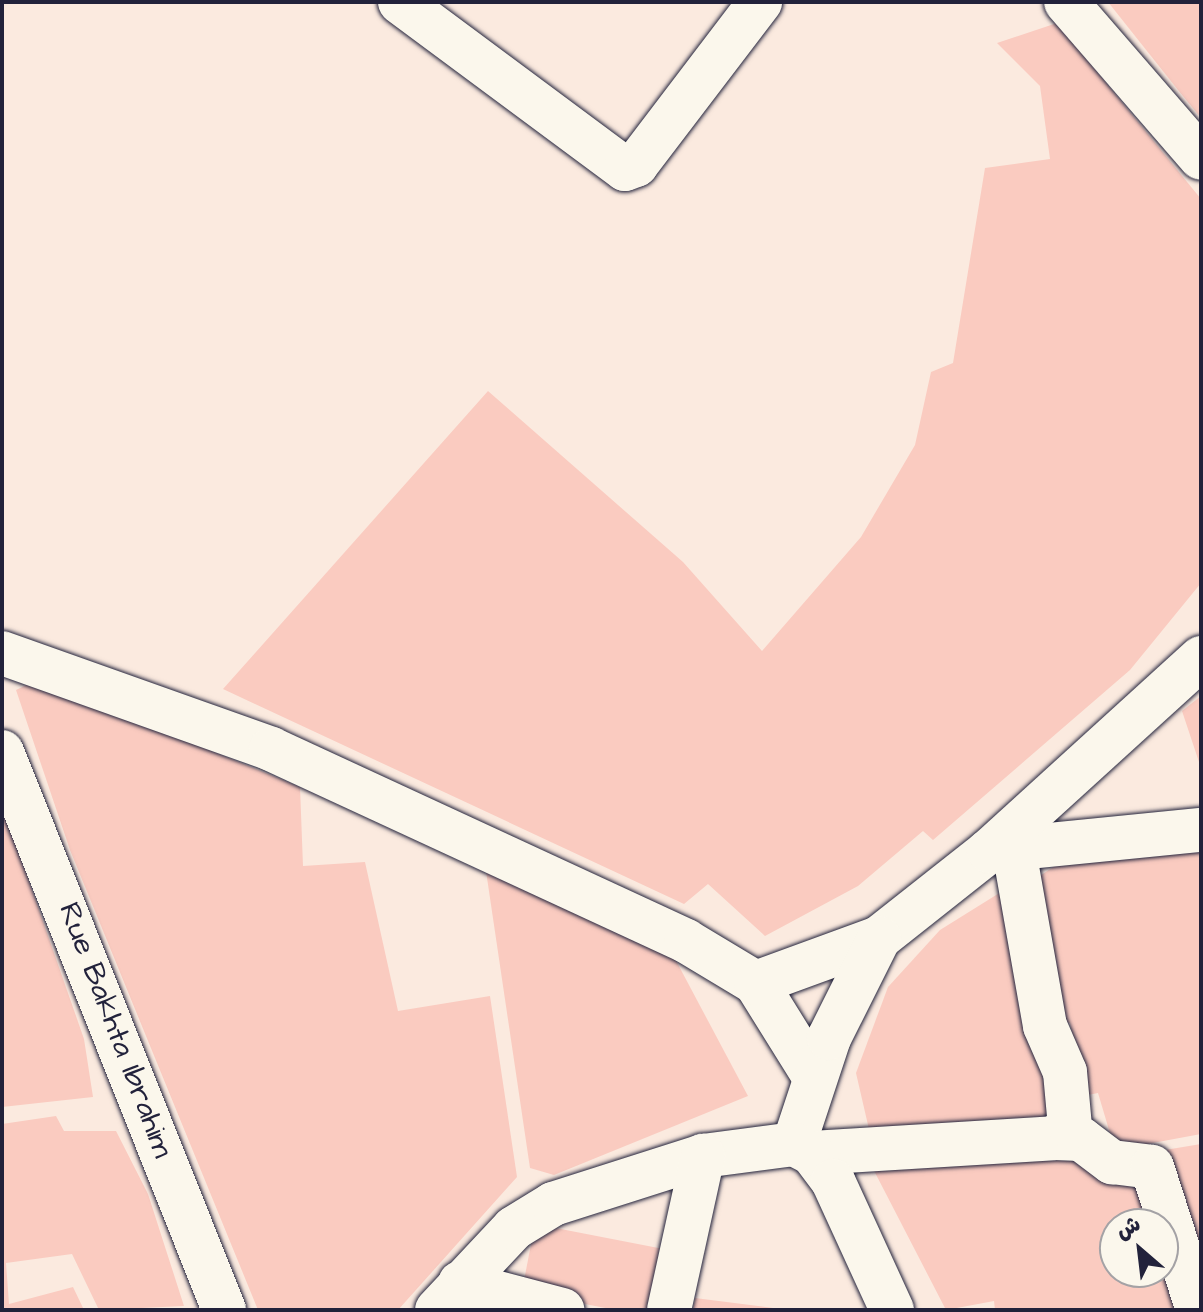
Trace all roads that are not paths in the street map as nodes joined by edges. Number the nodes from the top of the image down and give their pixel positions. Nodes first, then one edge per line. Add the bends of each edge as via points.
1 (400, 2) edge
2 (760, 2) edge
3 (1066, 2) edge
4 (1201, 158) edge
5 (2, 653) edge
6 (1201, 658) edge
7 (2, 752) edge
8 (1201, 830) edge
9 (1002, 850) junction
10 (879, 938) junction
11 (756, 983) junction
12 (814, 1076) junction
13 (1054, 1138) junction
14 (803, 1149) junction
15 (703, 1156) junction
16 (866, 1259) junction
17 (449, 1297) edge
18 (224, 1310) edge
19 (562, 1310) edge
20 (669, 1310) edge
21 (854, 1310) edge
22 (892, 1310) edge
23 (1198, 1310) edge

1 - 2 street via 625,169 636,165
3 - 4 street
5 - 11 street via 271,749 399,805 609,902
6 - 9 street
7 - 18 street, Rue Bakhta Ibrahim
8 - 9 street
9 - 10 street
9 - 13 street via 1045,1026 1073,1111 1070,1127
10 - 11 street
10 - 12 street
11 - 12 street
12 - 14 street
13 - 14 street
13 - 23 street via 1081,1139 1112,1162 1152,1167
14 - 15 street
14 - 16 street via 833,1181
15 - 17 street via 531,1216
15 - 20 street
16 - 21 street
16 - 22 street
17 - 19 street

